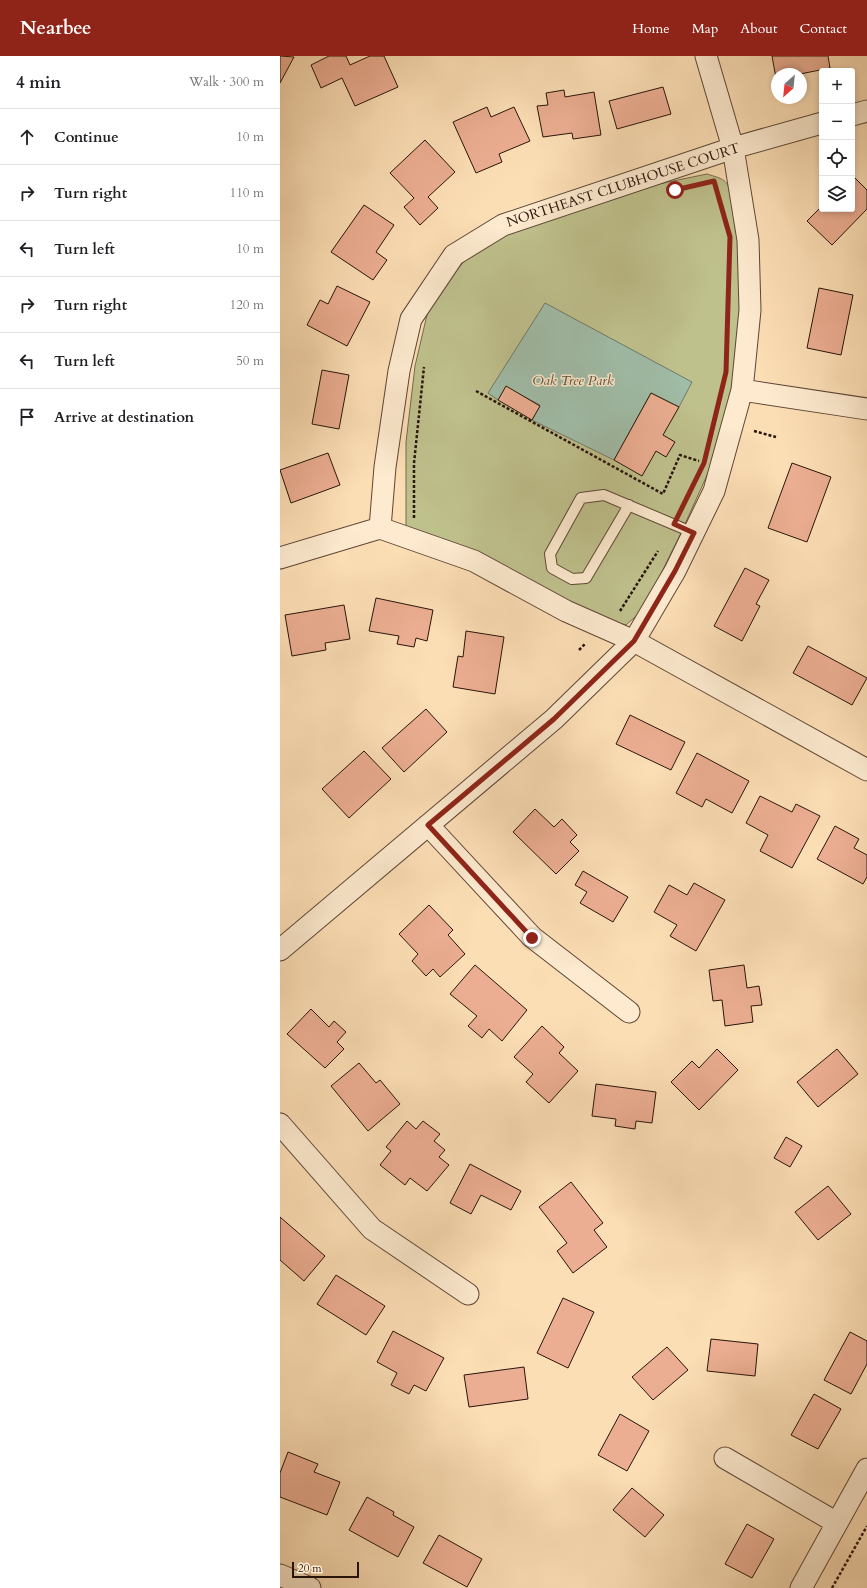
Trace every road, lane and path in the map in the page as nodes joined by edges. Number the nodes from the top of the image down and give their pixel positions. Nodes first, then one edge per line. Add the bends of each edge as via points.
1 (706, 56) edge
2 (867, 111) edge
3 (855, 114) edge
4 (819, 124) edge
5 (733, 148) junction
6 (688, 187) dead end
7 (716, 188) dead end
8 (425, 363) dead end
9 (742, 390) junction
10 (476, 391) dead end
11 (867, 409) edge
12 (750, 430) dead end
13 (776, 437) dead end
14 (704, 463) dead end
15 (629, 505) junction
16 (414, 518) dead end
17 (674, 524) junction
18 (380, 528) junction
19 (694, 533) junction
20 (280, 558) edge
21 (603, 627) junction
22 (634, 641) junction
23 (579, 650) dead end
24 (867, 770) edge
25 (428, 825) junction
26 (280, 950) edge
27 (629, 1012) dead end
28 (280, 1124) edge
29 (468, 1294) dead end
30 (725, 1458) dead end
31 (867, 1470) edge
32 (837, 1523) junction
33 (867, 1526) edge
34 (280, 1575) edge
35 (310, 1588) edge
36 (801, 1588) edge
37 (832, 1588) edge

1 - 5 street
2 - 3 street
4 - 5 street, NORTHEAST CLUBHOUSE COURT
5 - 9 street via 748,240 750,310
5 - 18 street, NORTHEAST CLUBHOUSE COURT via 503,225 454,255 411,319 386,460
6 - 7 path via 714,181
8 - 16 path via 414,463
9 - 11 street
9 - 19 street via 714,491
10 - 14 path via 663,494 680,455
12 - 13 path
15 - 15 lane via 604,494 580,498 550,554 552,568 572,579 586,578
15 - 17 lane
17 - 19 lane
17 - 21 path via 619,613
18 - 20 street
18 - 21 street via 474,560 566,611
19 - 22 street
21 - 22 street
21 - 23 path
22 - 24 street
22 - 25 street via 554,719
25 - 26 street
25 - 27 street via 532,938
28 - 29 street via 372,1229
30 - 32 street
31 - 32 street
32 - 36 street
33 - 37 path
34 - 35 street

